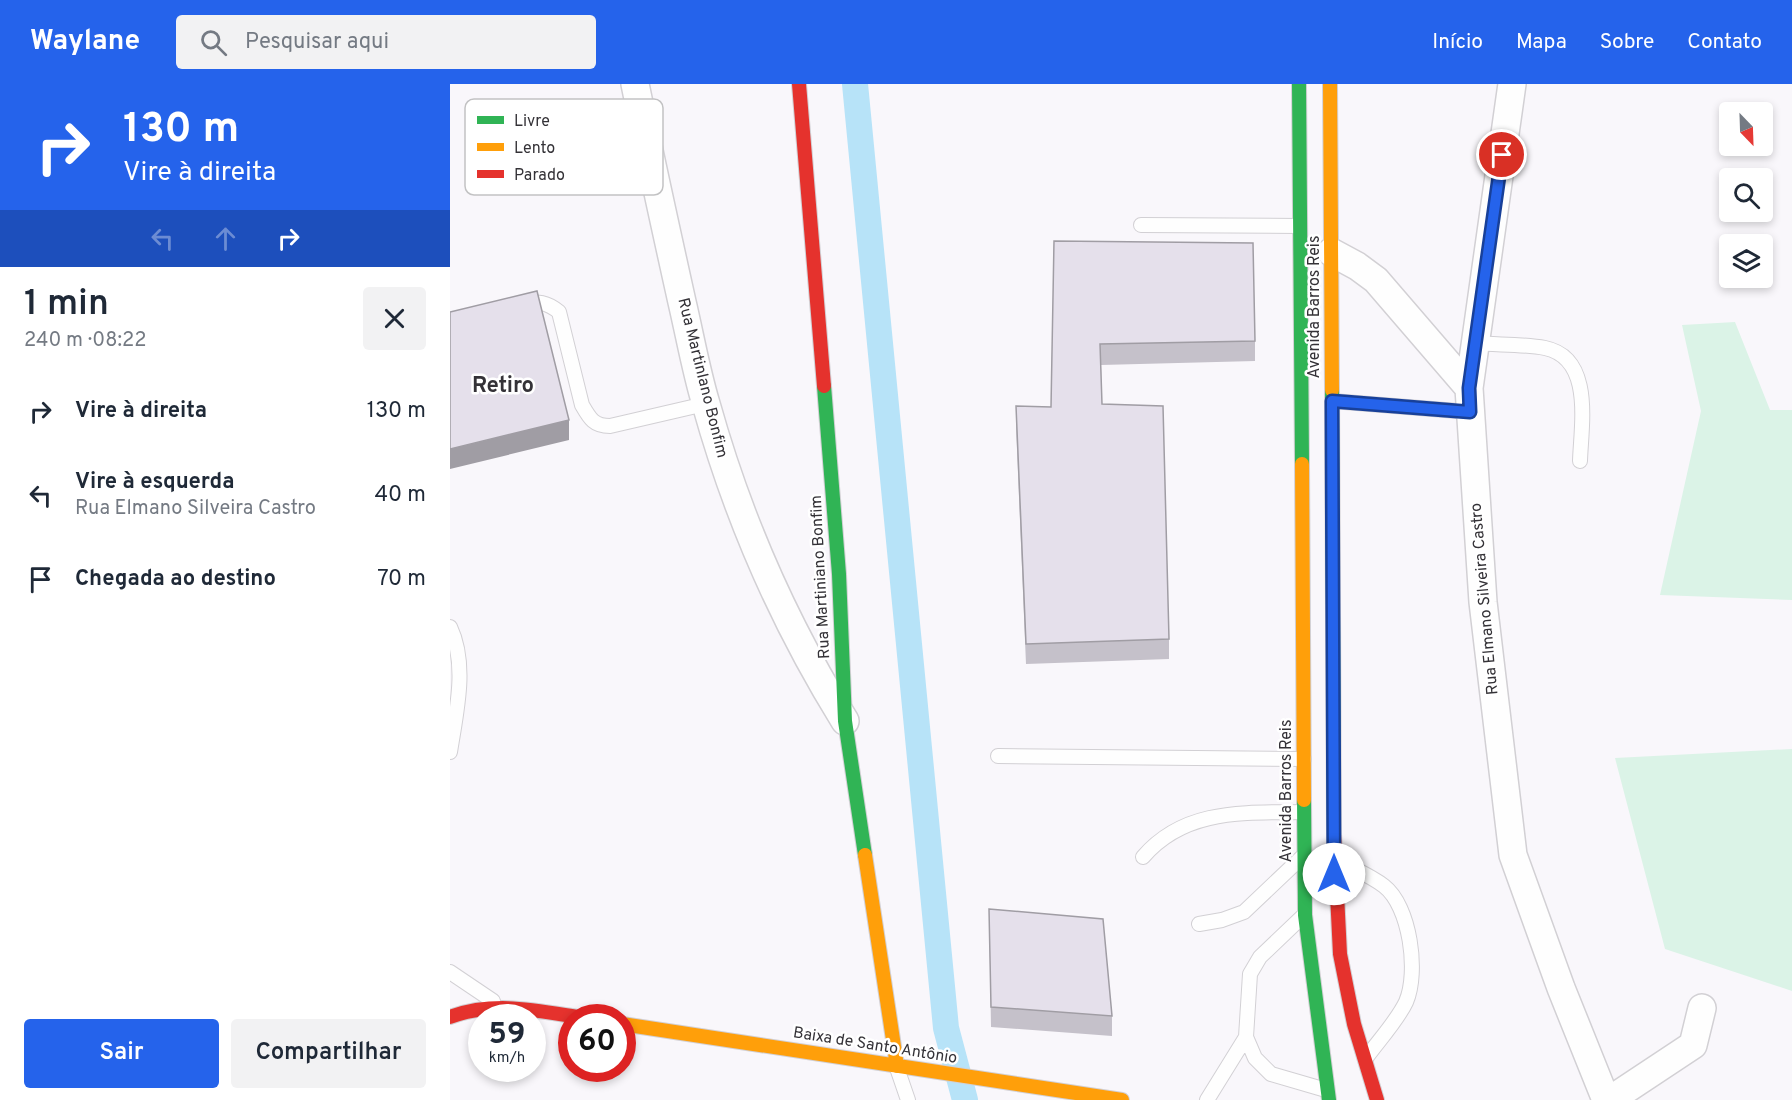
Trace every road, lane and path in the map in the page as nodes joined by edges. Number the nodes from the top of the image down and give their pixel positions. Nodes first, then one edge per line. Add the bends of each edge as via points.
1 (635, 84) edge
2 (799, 84) edge
3 (1299, 84) edge
4 (1330, 84) edge
5 (1512, 84) edge
6 (638, 99) edge
7 (657, 195) edge
8 (1141, 225) dead end
9 (1300, 226) junction
10 (1331, 252) junction
11 (514, 307) edge
12 (1475, 343) junction
13 (1470, 400) junction
14 (1332, 401) junction
15 (705, 404) junction
16 (1580, 461) dead end
17 (450, 627) edge
18 (845, 721) junction
19 (450, 752) edge
20 (998, 756) dead end
21 (1304, 759) junction
22 (1304, 812) junction
23 (1304, 856) junction
24 (1143, 857) dead end
25 (1334, 858) junction
26 (1305, 915) junction
27 (1199, 924) dead end
28 (450, 961) edge
29 (450, 972) edge
30 (468, 984) junction
31 (498, 1004) edge
32 (1702, 1008) dead end
33 (468, 1010) edge
34 (450, 1017) edge
35 (1354, 1024) junction
36 (636, 1026) edge
37 (1246, 1037) junction
38 (1364, 1061) junction
39 (897, 1066) junction
40 (1350, 1067) dead end
41 (1328, 1095) edge
42 (908, 1100) edge
43 (1122, 1100) edge
44 (1208, 1100) edge
45 (1377, 1100) edge
46 (1608, 1100) edge

1 - 6 street, Rua Martinlano Bonfim
2 - 18 main road, Rua Martiniano Bonfim via 839,574
3 - 9 main road, Avenida Barros Reis
4 - 10 main road, Avenida Barros Reis
5 - 12 street, Rua Elmano Silveira Castro
7 - 15 street, Rua Martinlano Bonfim
8 - 9 lane
9 - 21 main road, Avenida Barros Reis
10 - 13 street via 1376,280
10 - 14 main road, Avenida Barros Reis
11 - 15 lane via 535,302 549,304 559,312 582,405 599,426
12 - 13 street, Rua Elmano Silveira Castro
12 - 16 lane via 1546,348 1570,364 1582,395
13 - 14 lane
13 - 46 street, Rua Elmano Silveira Castro via 1483,602 1513,855 1561,988
14 - 25 main road, Avenida Barros Reis
15 - 18 street, Rua Martinlano Bonfim via 728,476 777,594 819,680
17 - 19 lane via 459,667
18 - 39 main road, Rua Martiniano Bonfim
20 - 21 lane
21 - 22 main road, Avenida Barros Reis
22 - 23 main road, Avenida Barros Reis
22 - 24 lane via 1217,814 1195,820 1155,842
23 - 26 main road, Avenida Barros Reis
23 - 27 lane via 1244,912
25 - 35 main road, Avenida Barros Reis via 1340,954
25 - 38 lane via 1384,886 1406,918 1412,977 1406,1002
26 - 37 lane via 1260,957 1250,974
26 - 41 main road, Avenida Barros Reis
28 - 30 lane
29 - 30 lane
30 - 31 lane
32 - 46 street via 1693,1045
33 - 34 main road
35 - 38 main road, Avenida Barros Reis
35 - 40 main road
36 - 39 main road, Baixa de Santo Antônio
37 - 41 lane via 1255,1058 1271,1074
37 - 44 lane
38 - 45 main road, Avenida Barros Reis
39 - 42 lane
39 - 43 main road, Baixa de Santo Antônio

